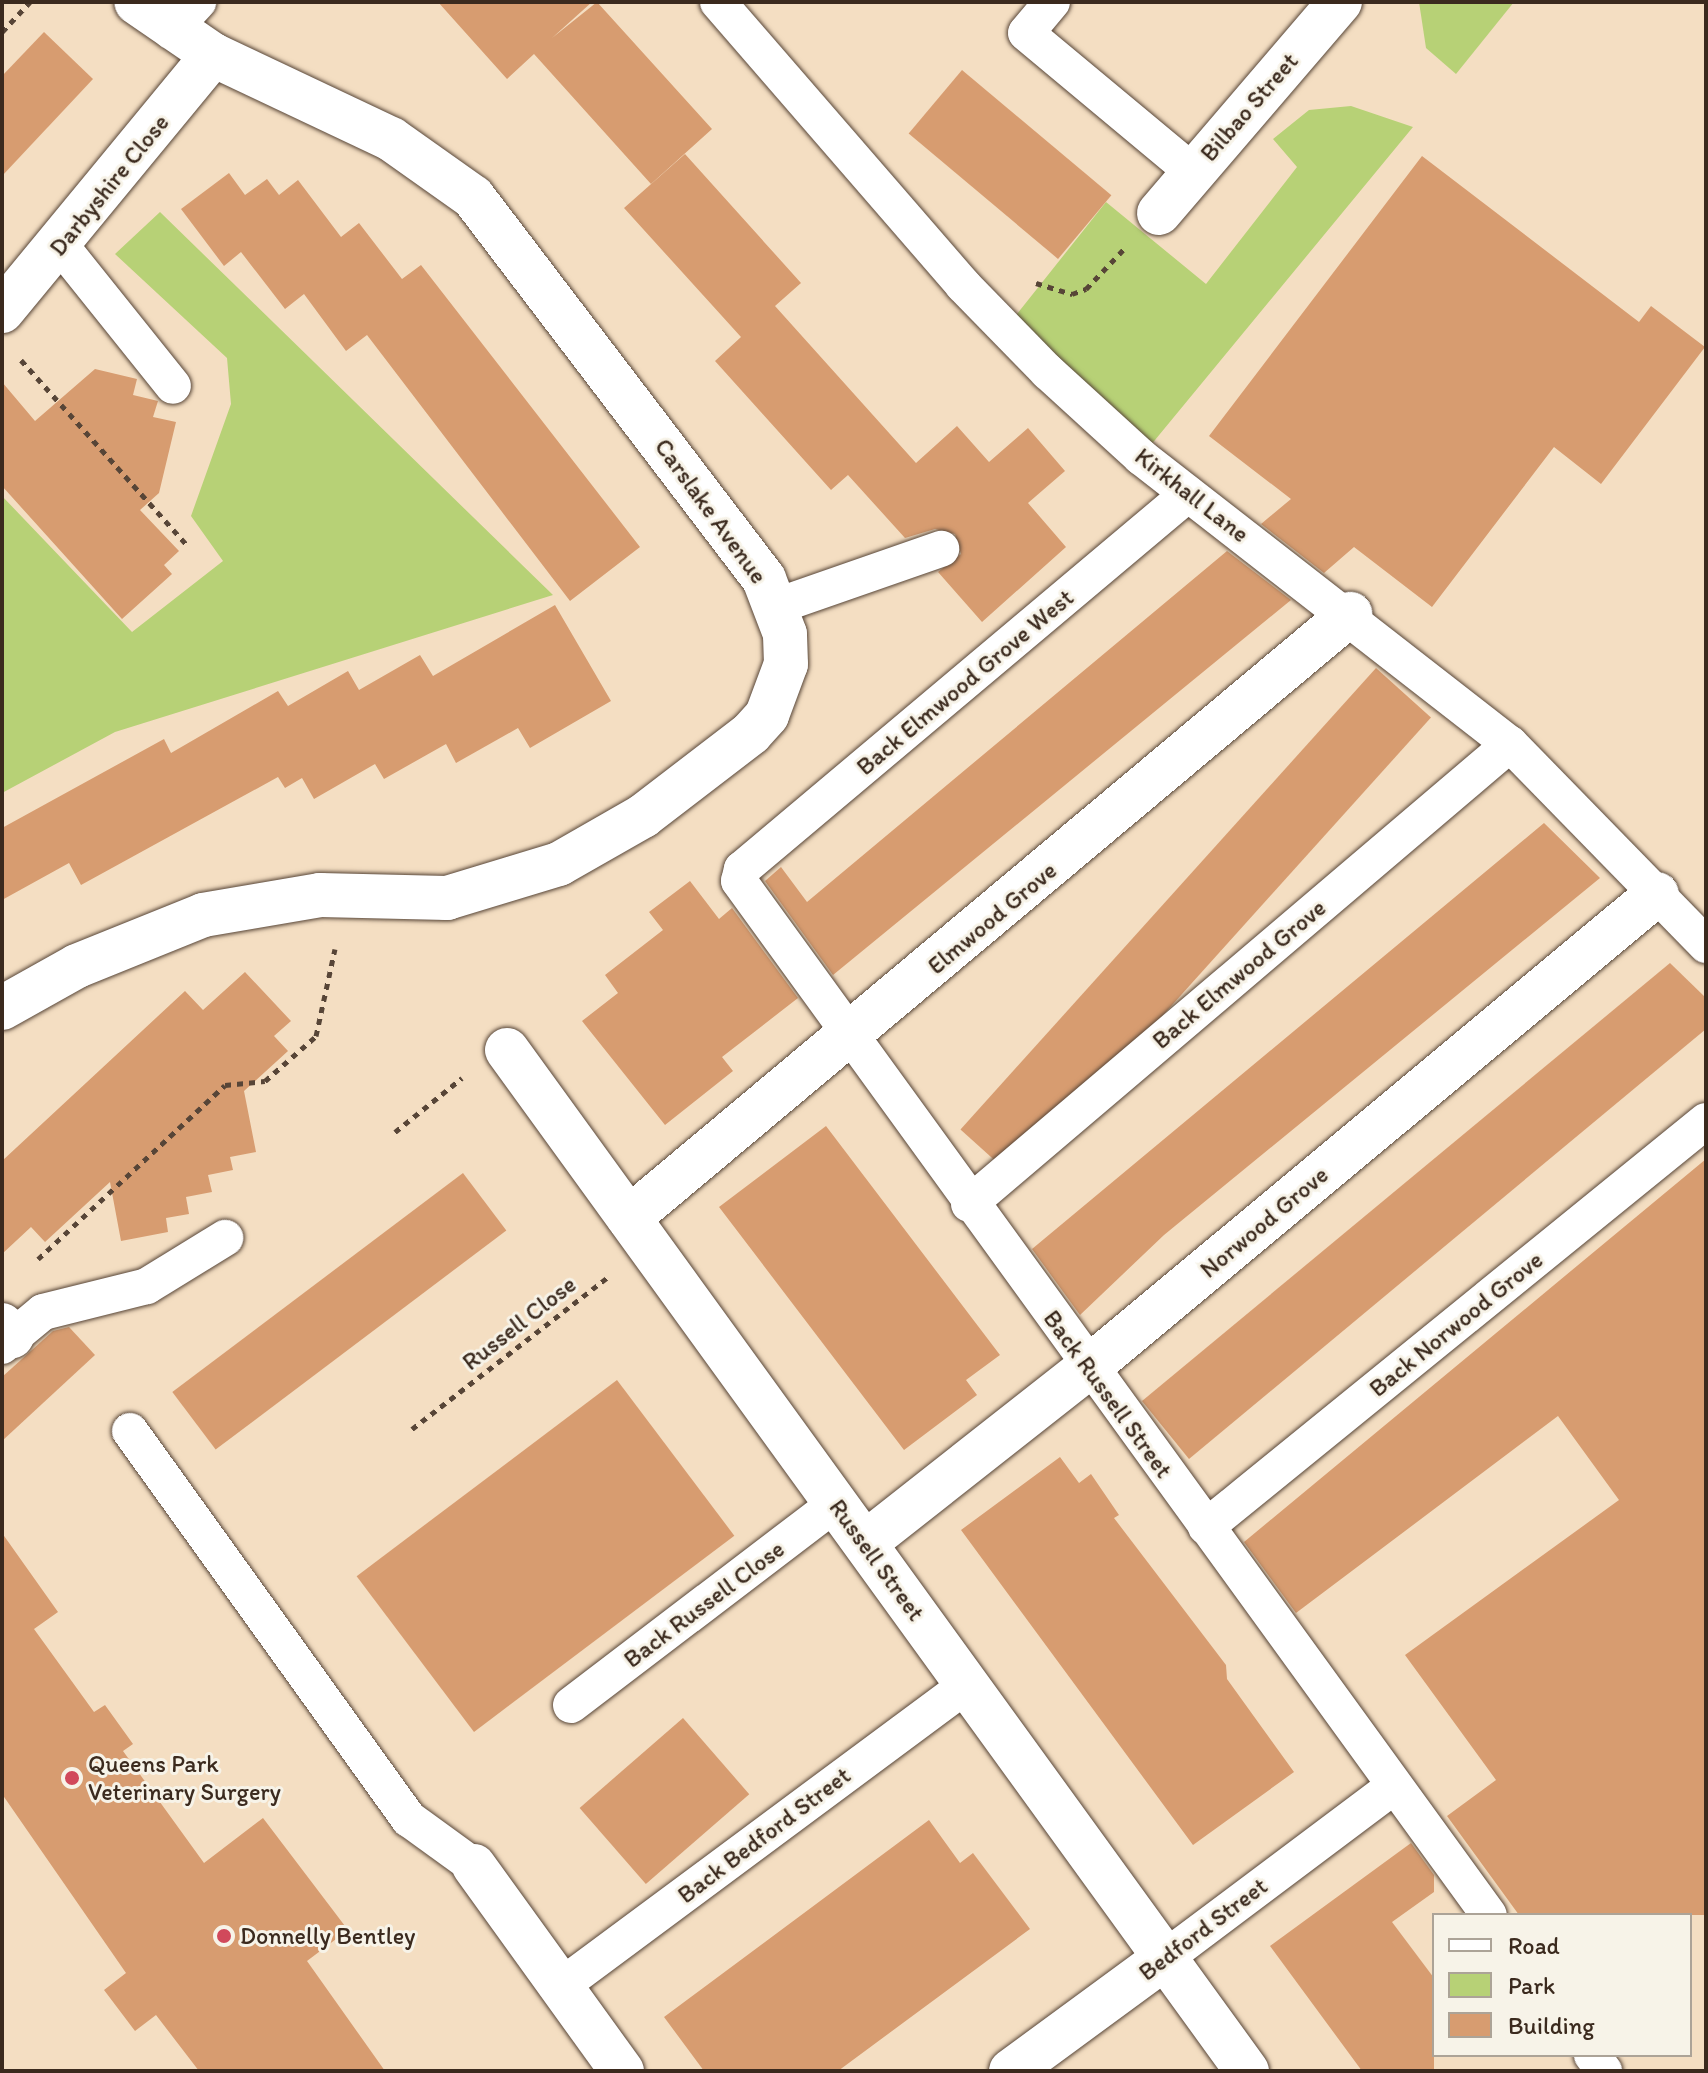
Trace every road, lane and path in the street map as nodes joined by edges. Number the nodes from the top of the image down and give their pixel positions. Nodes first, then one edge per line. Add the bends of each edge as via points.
1 (30, 2) edge
2 (136, 2) edge
3 (718, 2) edge
4 (1052, 2) edge
5 (1340, 2) edge
6 (184, 16) edge
7 (2, 32) edge
8 (213, 55) junction
9 (1193, 172) junction
10 (1159, 213) joint
11 (61, 246) junction
12 (1036, 283) dead end
13 (7, 331) edge
14 (173, 386) dead end
15 (1188, 494) junction
16 (186, 544) dead end
17 (941, 549) dead end
18 (777, 606) junction
19 (1350, 614) junction
20 (1510, 744) junction
21 (742, 869) joint
22 (1657, 894) junction
23 (346, 897) junction
24 (1706, 945) edge
25 (2, 1008) edge
26 (848, 1041) junction
27 (507, 1050) joint
28 (1706, 1121) edge
29 (395, 1132) dead end
30 (969, 1204) junction
31 (639, 1232) junction
32 (225, 1238) dead end
33 (31, 1266) dead end
34 (5, 1336) edge
35 (1089, 1367) junction
36 (412, 1429) dead end
37 (130, 1431) dead end
38 (836, 1503) junction
39 (1206, 1527) junction
40 (865, 1543) junction
41 (968, 1684) junction
42 (571, 1705) dead end
43 (1394, 1786) junction
44 (474, 1866) joint
45 (1488, 1913) edge
46 (1165, 1958) junction
47 (561, 1986) junction
48 (622, 2071) edge
49 (1011, 2071) edge
50 (1247, 2071) edge

1 - 7 path
2 - 6 street, Carslake Avenue
3 - 15 lane, Kirkhall Lane via 963,285
4 - 9 lane via 1026,33
5 - 9 street, Bilbao Street
6 - 8 street, Carslake Avenue
8 - 11 street, Darbyshire Close
8 - 18 street, Carslake Avenue via 391,139 473,197 764,579
9 - 10 street, Bilbao Street
10 - 12 path via 1086,289 1072,294
11 - 13 street, Darbyshire Close
11 - 14 lane
13 - 16 path
15 - 19 lane, Kirkhall Lane
15 - 21 lane, Back Elmwood Grove West
17 - 18 lane
18 - 23 street, Carslake Avenue via 786,664 767,715 643,816 494,890 412,901
19 - 20 lane, Kirkhall Lane
19 - 26 street, Elmwood Grove
20 - 22 lane, Kirkhall Lane
20 - 30 lane, Back Elmwood Grove
21 - 26 lane, Back Russell Street via 743,893
22 - 24 lane, Kirkhall Lane
22 - 35 street, Norwood Grove
23 - 25 street, Carslake Avenue via 261,900 203,915 77,966
23 - 33 path via 316,1036 265,1081 225,1085
26 - 30 lane, Back Russell Street
26 - 31 street, Elmwood Grove
27 - 29 path via 447,1087
27 - 31 street, Russell Street
28 - 39 lane, Back Norwood Grove
30 - 35 lane, Back Russell Street
31 - 36 path, Russell Close
31 - 38 street, Russell Street
32 - 34 lane via 147,1286 62,1304
35 - 39 lane, Back Russell Street
35 - 40 street, Norwood Grove
37 - 44 lane via 409,1819
38 - 40 street, Russell Street
38 - 42 lane, Back Russell Close
39 - 43 lane, Back Russell Street
40 - 41 street, Russell Street
41 - 46 street, Russell Street
41 - 47 lane, Back Bedford Street
43 - 45 lane, Back Russell Street
43 - 46 lane, Bedford Street
44 - 47 street
46 - 49 street, Bedford Street
46 - 50 street, Russell Street
47 - 48 street

